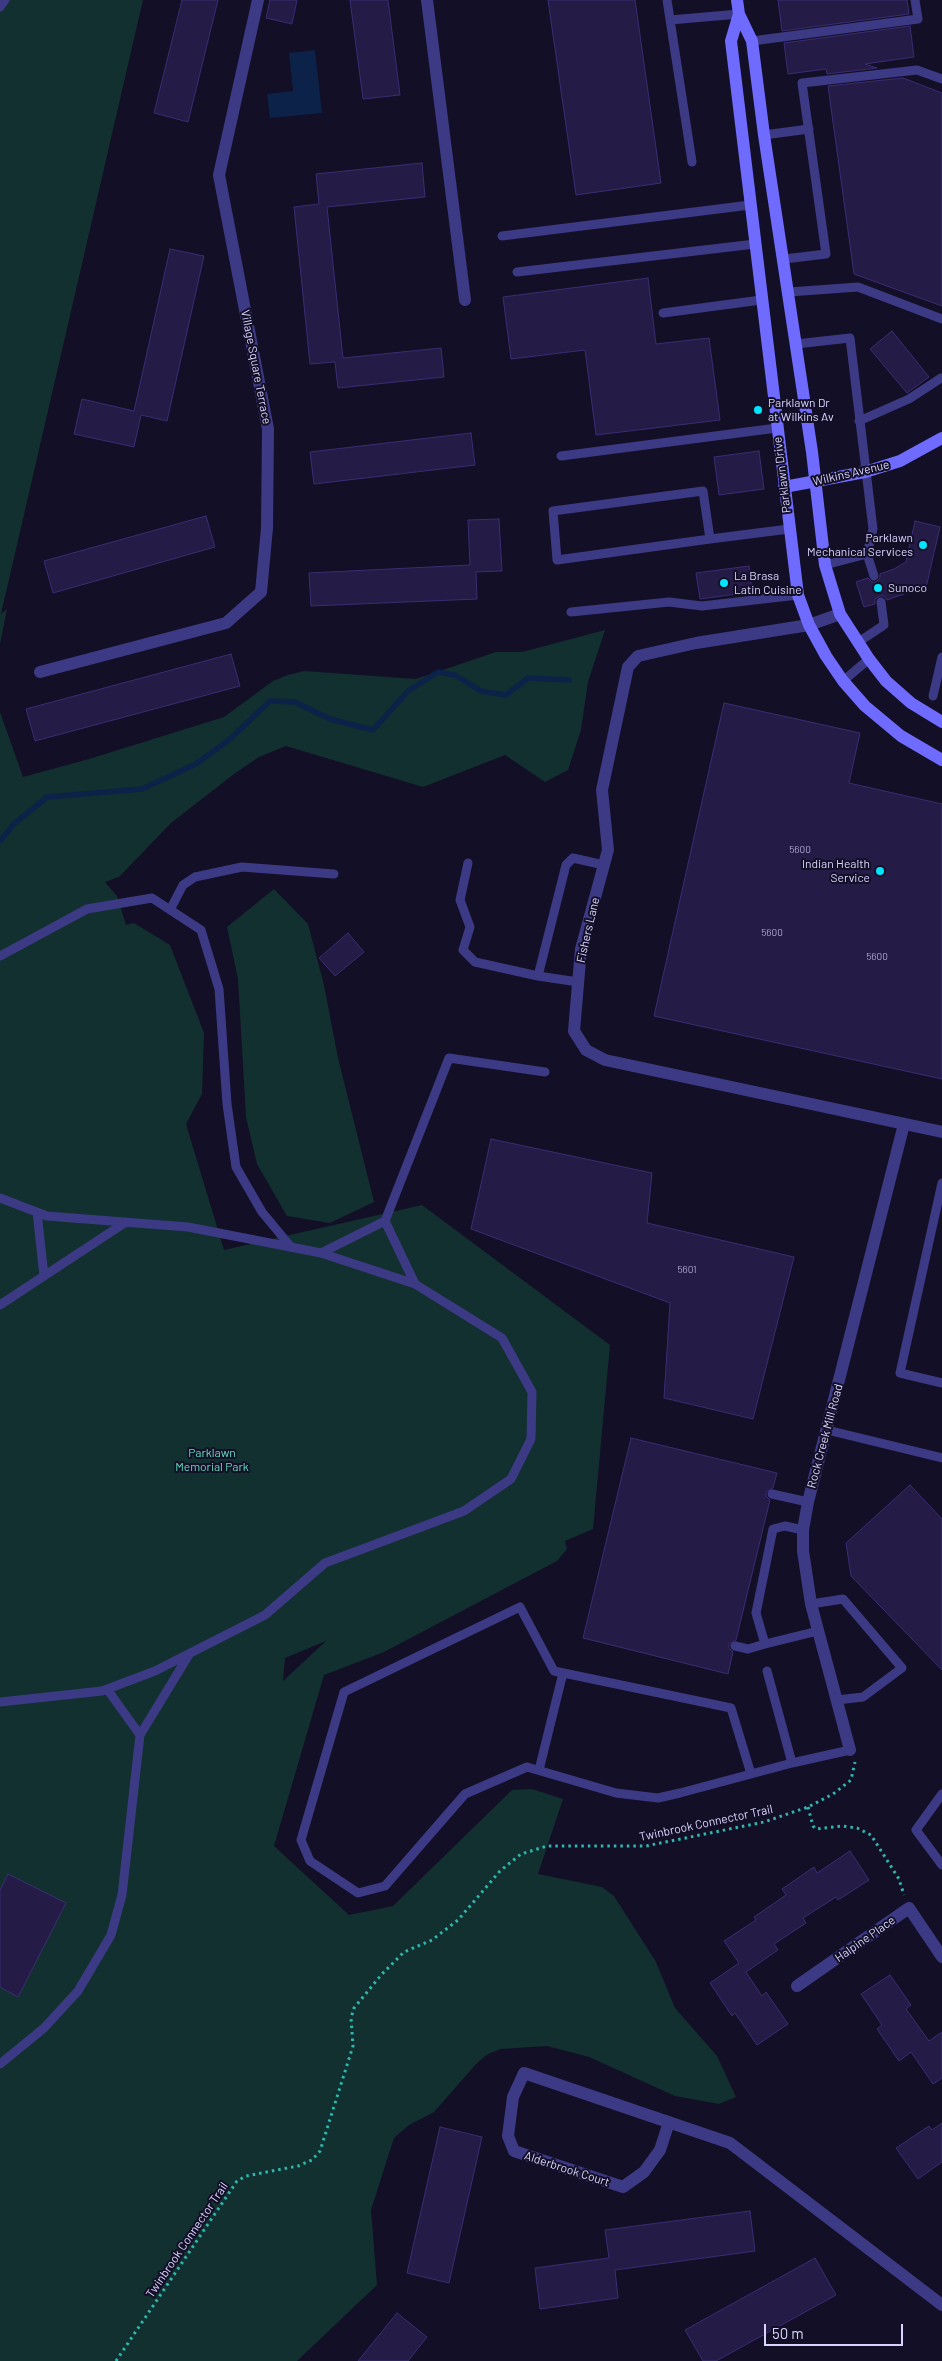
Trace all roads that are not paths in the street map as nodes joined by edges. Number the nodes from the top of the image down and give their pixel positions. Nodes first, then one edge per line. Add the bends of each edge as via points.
1 (5, 0) edge
2 (258, 0) edge
3 (427, 0) edge
4 (667, 0) edge
5 (737, 0) edge
6 (916, 0) edge
7 (0, 6) edge
8 (739, 14) junction
9 (670, 20) junction
10 (752, 41) junction
11 (942, 79) edge
12 (809, 129) junction
13 (764, 135) junction
14 (692, 162) dead end
15 (750, 206) junction
16 (502, 236) dead end
17 (755, 244) junction
18 (784, 259) junction
19 (517, 272) dead end
20 (789, 292) junction
21 (464, 300) dead end
22 (762, 300) junction
23 (663, 313) dead end
24 (942, 319) edge
25 (796, 344) junction
26 (941, 378) edge
27 (859, 421) junction
28 (777, 428) junction
29 (942, 438) edge
30 (561, 456) dead end
31 (865, 472) junction
32 (815, 482) junction
33 (784, 487) junction
34 (789, 528) junction
35 (710, 539) junction
36 (867, 554) junction
37 (825, 565) junction
38 (874, 576) dead end
39 (798, 595) junction
40 (881, 602) dead end
41 (571, 612) dead end
42 (840, 614) junction
43 (810, 625) junction
44 (857, 643) junction
45 (942, 657) edge
46 (869, 659) junction
47 (40, 672) dead end
48 (843, 681) junction
49 (933, 696) dead end
50 (942, 722) edge
51 (942, 760) edge
52 (468, 863) dead end
53 (604, 865) junction
54 (334, 874) dead end
55 (170, 910) junction
56 (0, 956) edge
57 (538, 976) junction
58 (578, 982) junction
59 (545, 1072) dead end
60 (904, 1124) junction
61 (942, 1132) edge
62 (942, 1183) edge
63 (0, 1198) edge
64 (36, 1212) junction
65 (385, 1221) junction
66 (126, 1222) junction
67 (932, 1223) junction
68 (942, 1225) edge
69 (291, 1247) junction
70 (321, 1253) junction
71 (44, 1276) junction
72 (416, 1284) junction
73 (0, 1305) edge
74 (942, 1383) edge
75 (826, 1430) junction
76 (942, 1458) edge
77 (772, 1494) dead end
78 (808, 1502) junction
79 (803, 1530) junction
80 (811, 1604) junction
81 (818, 1631) junction
82 (765, 1644) junction
83 (735, 1646) dead end
84 (190, 1653) junction
85 (767, 1670) dead end
86 (563, 1673) junction
87 (107, 1689) junction
88 (837, 1700) junction
89 (0, 1702) edge
90 (140, 1735) junction
91 (850, 1750) joint
92 (792, 1763) junction
93 (539, 1770) junction
94 (751, 1774) junction
95 (942, 1794) edge
96 (941, 1861) edge
97 (942, 1957) edge
98 (797, 1986) dead end
99 (0, 2064) edge
100 (669, 2122) junction
101 (942, 2305) edge

1 - 7 lane
2 - 47 street, Village Square Terrace via 218,175 268,429 268,528 261,592 226,623
3 - 21 street
4 - 9 lane
5 - 8 main road, Parklawn Drive
6 - 10 lane via 918,19
8 - 9 lane
8 - 10 main road, Parklawn Drive
8 - 15 main road, Parklawn Drive via 731,41
9 - 14 lane
10 - 13 main road, Parklawn Drive
11 - 12 lane via 917,70 802,83
12 - 13 lane
12 - 18 lane via 826,254
13 - 18 main road, Parklawn Drive
15 - 16 lane
15 - 17 main road, Parklawn Drive
17 - 19 lane
17 - 22 main road, Parklawn Drive
18 - 20 main road, Parklawn Drive
20 - 24 lane via 858,287
20 - 25 main road, Parklawn Drive
22 - 23 lane
22 - 28 main road, Parklawn Drive
25 - 27 lane via 850,338
25 - 32 main road, Parklawn Drive
26 - 27 lane via 909,399
27 - 31 lane
28 - 30 lane
28 - 33 main road, Parklawn Drive
29 - 31 main road, Wilkins Avenue via 900,461
31 - 32 main road, Wilkins Avenue
31 - 36 lane via 873,530
32 - 33 main road, Wilkins Avenue
32 - 37 main road, Parklawn Drive
33 - 34 main road, Parklawn Drive
34 - 35 lane
34 - 39 main road, Parklawn Drive
35 - 35 lane via 557,560 553,511 703,491
36 - 37 lane
36 - 38 lane
37 - 42 main road, Parklawn Drive
39 - 41 lane via 702,606 669,602
39 - 43 main road, Parklawn Drive
40 - 44 lane via 884,625
42 - 43 street, Fishers Lane
42 - 44 main road, Parklawn Drive
43 - 48 main road, Parklawn Drive
43 - 53 street, Fishers Lane via 638,656 628,667 602,790 608,850
44 - 46 main road, Parklawn Drive
45 - 49 lane
46 - 48 lane
46 - 50 main road, Parklawn Drive via 886,681 911,703
48 - 51 main road, Parklawn Drive via 865,706 901,736
52 - 57 lane via 460,900 470,926 463,950 475,962
53 - 57 lane via 573,858 566,865
53 - 58 street, Fishers Lane via 581,949
54 - 55 lane via 242,867 195,877 183,885
55 - 56 lane via 152,898 87,909
55 - 69 lane via 201,930 219,989 227,1104 236,1168 262,1212
57 - 58 lane
58 - 60 street, Fishers Lane via 574,1031 586,1050 605,1060
59 - 65 lane via 449,1058
60 - 61 street, Fishers Lane
60 - 75 street, Rock Creek Mill Road
62 - 67 lane
63 - 64 lane
64 - 66 lane via 47,1216
64 - 71 lane
65 - 70 lane
65 - 72 lane
66 - 69 lane via 188,1227
66 - 71 lane
67 - 68 lane
67 - 74 lane via 900,1373
69 - 70 lane
70 - 72 lane
71 - 73 lane
72 - 84 lane via 502,1338 532,1392 531,1439 511,1479 464,1512 325,1563 265,1615
75 - 76 lane
75 - 78 street, Rock Creek Mill Road
77 - 78 lane
78 - 79 street, Rock Creek Mill Road
79 - 80 street, Rock Creek Mill Road
79 - 82 lane via 785,1526 773,1528 756,1613
80 - 81 street, Rock Creek Mill Road
80 - 88 lane via 843,1599 902,1668 863,1697
81 - 82 lane
81 - 88 street, Rock Creek Mill Road
82 - 83 lane via 748,1649
84 - 87 lane via 155,1671
84 - 90 lane
85 - 92 lane
86 - 93 lane
86 - 93 lane via 554,1671 520,1607 344,1692 301,1840 310,1861 358,1893 385,1886 465,1794 528,1767
86 - 94 lane via 731,1708
87 - 89 lane
87 - 90 lane
88 - 91 street, Rock Creek Mill Road
90 - 99 lane via 122,1895 111,1934 78,1991 44,2028
91 - 92 lane
92 - 94 lane
93 - 94 lane via 616,1793 658,1798
95 - 96 lane via 916,1830
97 - 98 street, Halpine Place via 909,1908
100 - 100 street, Alderbrook Court via 660,2150 644,2172 623,2187 514,2151 508,2136 513,2097 524,2073
100 - 101 street, Alderbrook Court via 730,2143

